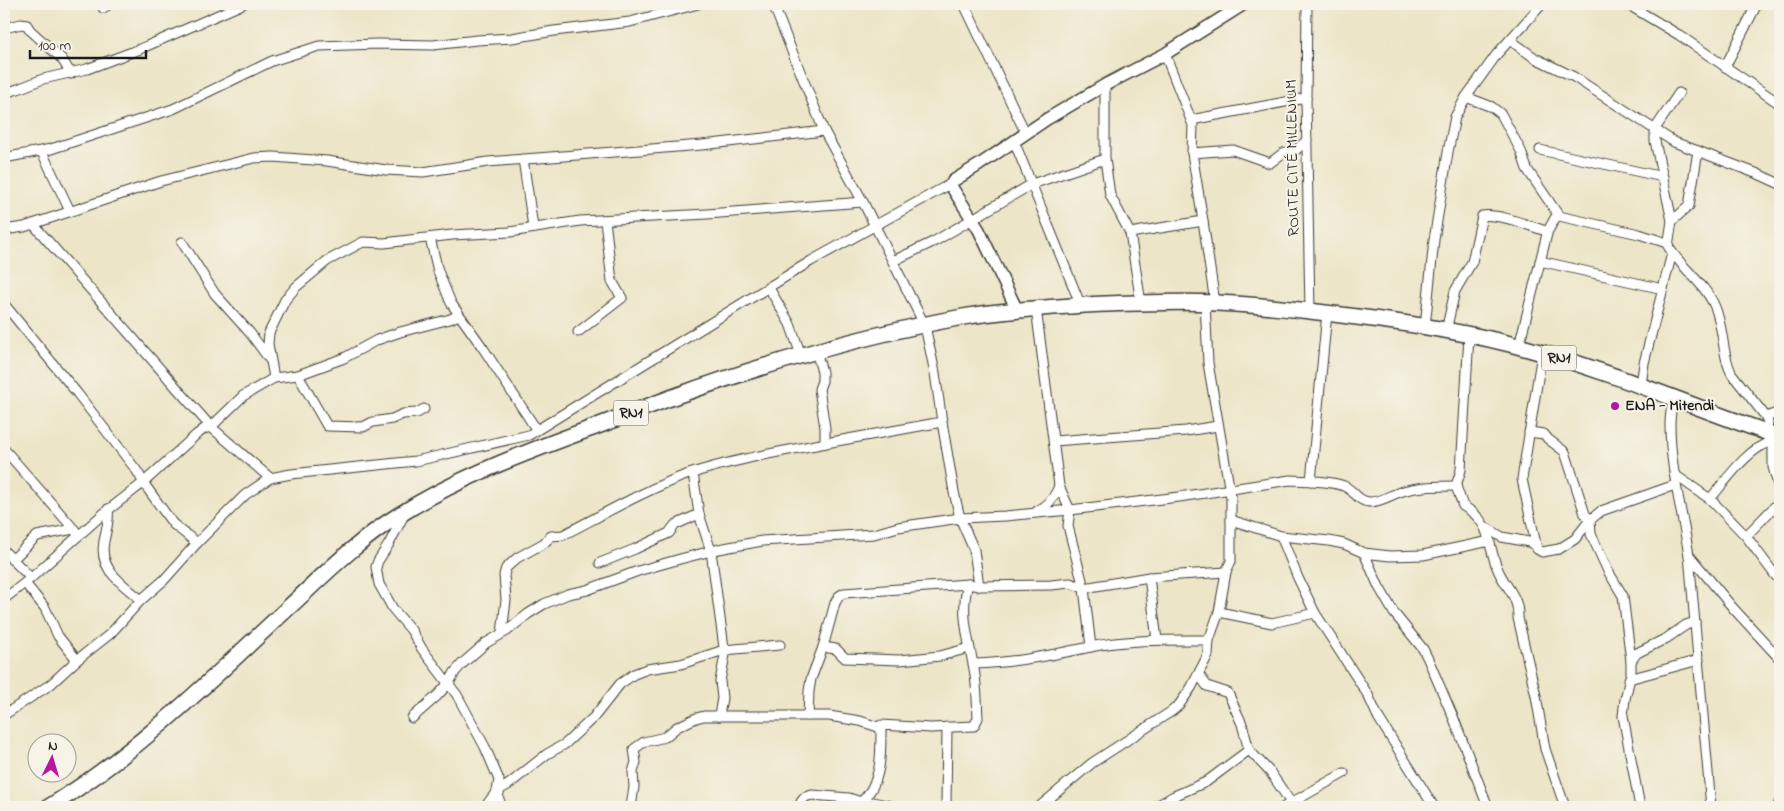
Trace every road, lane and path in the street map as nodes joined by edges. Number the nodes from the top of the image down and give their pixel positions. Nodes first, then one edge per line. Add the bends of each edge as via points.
1 (243, 4) edge
2 (698, 4) edge
3 (773, 4) edge
4 (964, 4) edge
5 (1244, 4) edge
6 (1307, 4) edge
7 (1542, 4) edge
8 (1626, 4) edge
9 (1757, 4) edge
10 (4, 28) edge
11 (1510, 40) junction
12 (1165, 54) junction
13 (1725, 68) junction
14 (71, 74) junction
15 (1105, 85) junction
16 (4, 93) edge
17 (1679, 93) dead end
18 (1466, 97) junction
19 (1306, 98) junction
20 (1780, 104) edge
21 (1191, 120) junction
22 (1655, 129) junction
23 (824, 131) junction
24 (1026, 134) junction
25 (1307, 140) junction
26 (1014, 141) junction
27 (1540, 150) dead end
28 (1698, 151) junction
29 (42, 152) junction
30 (1192, 154) junction
31 (4, 158) edge
32 (523, 159) junction
33 (1105, 159) junction
34 (1663, 177) junction
35 (952, 182) junction
36 (1032, 184) junction
37 (1780, 184) edge
38 (863, 202) junction
39 (70, 211) junction
40 (1559, 216) junction
41 (971, 218) junction
42 (605, 220) junction
43 (1672, 221) junction
44 (1204, 222) junction
45 (33, 224) junction
46 (533, 227) junction
47 (875, 227) junction
48 (4, 230) edge
49 (1548, 230) junction
50 (1130, 233) junction
51 (430, 238) junction
52 (182, 242) dead end
53 (1667, 243) junction
54 (1672, 253) junction
55 (893, 261) junction
56 (1540, 262) junction
57 (769, 288) junction
58 (1662, 290) junction
59 (1210, 302) junction
60 (1141, 303) junction
61 (4, 304) edge
62 (1081, 306) junction
63 (1036, 308) junction
64 (1017, 310) junction
65 (1310, 311) junction
66 (1327, 313) junction
67 (458, 315) junction
68 (925, 326) junction
69 (1425, 327) junction
70 (1446, 331) junction
71 (578, 332) dead end
72 (1469, 336) junction
73 (1520, 346) junction
74 (816, 350) junction
75 (1542, 353) junction
76 (801, 355) junction
77 (270, 360) junction
78 (298, 375) junction
79 (274, 378) junction
80 (1642, 386) junction
81 (1673, 397) junction
82 (424, 409) dead end
83 (1780, 412) edge
84 (942, 422) junction
85 (1218, 426) junction
86 (211, 427) junction
87 (1529, 432) junction
88 (1772, 434) edge
89 (532, 438) junction
90 (1054, 440) junction
91 (825, 443) junction
92 (4, 449) edge
93 (693, 473) junction
94 (1675, 475) junction
95 (270, 478) junction
96 (1311, 481) junction
97 (143, 483) junction
98 (1059, 486) junction
99 (1456, 486) junction
100 (1676, 486) junction
101 (1229, 490) junction
102 (1780, 492) edge
103 (1710, 500) junction
104 (1780, 501) edge
105 (108, 510) junction
106 (1070, 510) junction
107 (406, 511) junction
108 (699, 514) junction
109 (1031, 514) junction
110 (960, 518) junction
111 (1231, 520) junction
112 (1590, 520) junction
113 (1485, 527) junction
114 (76, 532) junction
115 (1281, 536) junction
116 (1746, 536) junction
117 (1490, 541) junction
118 (197, 543) junction
119 (1535, 545) junction
120 (4, 551) edge
121 (711, 551) junction
122 (1364, 552) junction
123 (1689, 555) junction
124 (12, 560) junction
125 (600, 563) dead end
126 (1226, 572) junction
127 (1149, 577) junction
128 (28, 580) junction
129 (1780, 580) edge
130 (968, 584) junction
131 (979, 586) junction
132 (1084, 588) junction
133 (4, 599) edge
134 (141, 600) junction
135 (1219, 612) junction
136 (1315, 613) junction
137 (1695, 622) junction
138 (502, 633) junction
139 (1157, 640) junction
140 (1209, 640) junction
141 (780, 644) dead end
142 (823, 646) junction
143 (1091, 646) junction
144 (969, 648) junction
145 (724, 650) junction
146 (1780, 659) edge
147 (77, 660) junction
148 (1699, 660) junction
149 (1631, 661) junction
150 (974, 664) junction
151 (1199, 675) junction
152 (1629, 679) junction
153 (449, 683) junction
154 (4, 715) edge
155 (719, 716) junction
156 (808, 716) junction
157 (412, 718) dead end
158 (880, 728) junction
159 (947, 728) junction
160 (1249, 750) junction
161 (1344, 773) dead end
162 (499, 791) junction
163 (860, 802) junction
164 (1780, 802) edge
165 (1290, 806) edge
166 (49, 807) edge
167 (485, 807) edge
168 (502, 807) edge
169 (631, 807) edge
170 (800, 807) edge
171 (896, 807) edge
172 (946, 807) edge
173 (1039, 807) edge
174 (1155, 807) edge
175 (1434, 807) edge
176 (1488, 807) edge
177 (1565, 807) edge
178 (1640, 807) edge
179 (1710, 807) edge
180 (1777, 807) edge

1 - 14 street via 149,46
2 - 29 street via 630,22 512,38 433,45 319,46 272,62 174,109
3 - 23 street
4 - 24 street
5 - 12 street
6 - 19 street, ROUTE CITÉ MILLENIUM
7 - 11 street
8 - 13 street
9 - 13 street
10 - 14 street via 27,25 62,59
11 - 18 street
11 - 22 street
12 - 15 street
12 - 21 street
13 - 20 street
14 - 16 street via 43,79
15 - 24 street
15 - 33 street
17 - 22 street
18 - 40 street via 1502,114 1527,169
18 - 69 street via 1456,116 1449,144
19 - 21 street
19 - 25 street, ROUTE CITÉ MILLENIUM
21 - 30 street
22 - 28 street via 1674,142
22 - 34 street
23 - 32 street via 702,145
23 - 38 street
24 - 26 street
25 - 30 street via 1296,150 1283,153 1270,163 1234,150
25 - 65 street, ROUTE CITÉ MILLENIUM
26 - 35 street
26 - 36 street
27 - 34 street
28 - 37 street
28 - 43 street via 1689,206
29 - 31 street
29 - 39 street
30 - 44 street
32 - 39 street via 406,172 327,161 254,158 161,181
32 - 46 street
33 - 36 street
33 - 50 street via 1110,195
34 - 43 street
35 - 41 street via 951,186
35 - 47 street
36 - 41 street
36 - 62 street
38 - 42 street
38 - 47 street
39 - 45 street
40 - 49 street
40 - 53 street
41 - 55 street
41 - 64 street
42 - 46 street
42 - 71 street via 612,281 622,298
43 - 53 street
44 - 50 street
44 - 59 street
45 - 48 street
45 - 86 street
46 - 51 street via 510,232
47 - 55 street
47 - 57 street
49 - 56 street
49 - 70 street via 1482,216 1472,262 1455,291
50 - 60 street
51 - 67 street via 438,271
51 - 77 street via 363,242 327,261 284,300 269,333
52 - 77 street via 215,294
53 - 54 street
54 - 58 street
54 - 88 street via 1698,281 1715,307 1728,367
55 - 68 street
56 - 58 street
56 - 73 street
57 - 76 street via 790,324
57 - 89 street
58 - 80 street via 1644,363
59 - 60 highway, RN1
59 - 65 highway, RN1
59 - 85 street via 1208,363
60 - 62 highway, RN1
61 - 97 street via 77,393
62 - 63 highway, RN1
63 - 64 highway, RN1
63 - 90 street
64 - 68 highway, RN1
65 - 66 highway, RN1
66 - 69 highway, RN1
66 - 96 street
67 - 78 street via 377,340 344,358
67 - 89 street via 483,348
68 - 74 highway, RN1
68 - 84 street
69 - 70 highway, RN1
70 - 72 highway, RN1
72 - 73 highway, RN1
72 - 99 street via 1461,470
73 - 75 highway, RN1
74 - 76 highway, RN1
74 - 91 street via 822,372 819,389
75 - 80 highway, RN1
75 - 87 street
76 - 89 highway, RN1
77 - 79 street
78 - 79 street
78 - 82 street via 328,426 364,426
79 - 86 street via 243,396
80 - 81 highway, RN1
81 - 88 highway, RN1
81 - 94 street via 1670,422
83 - 88 street
84 - 91 street
84 - 110 street
85 - 90 street
85 - 101 street
86 - 95 street
86 - 97 street via 196,435
87 - 112 street via 1544,434 1565,452 1585,514
87 - 119 street via 1522,479
88 - 102 street via 1773,467
88 - 103 street via 1770,442 1748,456
89 - 95 street via 416,461
89 - 107 highway, RN1
90 - 98 street
91 - 93 street
92 - 114 street
93 - 108 street
93 - 138 street via 563,535 551,536 509,563 504,571 506,600
94 - 100 street
94 - 103 street
95 - 118 street via 245,495
96 - 99 street via 1348,488 1361,500 1372,502 1417,488
96 - 101 street via 1280,481
97 - 105 street
97 - 118 street via 173,524
98 - 106 street
98 - 109 street via 1050,503
99 - 113 street via 1463,506 1475,512
100 - 112 street via 1601,510
100 - 123 street
101 - 106 street
101 - 111 street
103 - 116 street
104 - 116 street
105 - 114 street
105 - 134 street via 102,549 104,560 108,569
106 - 109 street
106 - 132 street via 1068,526
107 - 153 street via 378,560 379,584
107 - 166 highway, RN1 via 339,561 148,736
108 - 121 street
108 - 125 street via 675,525 668,533
109 - 110 street
110 - 121 street via 874,534 762,541
110 - 131 street via 974,550
111 - 115 street
111 - 126 street via 1231,561
112 - 119 street via 1575,539 1559,549 1542,552
112 - 149 street via 1591,534 1623,596
113 - 117 street
113 - 119 street via 1502,537
114 - 124 street via 38,536
114 - 128 street
115 - 122 street via 1329,541
115 - 136 street
116 - 129 street
117 - 122 street via 1423,555 1390,556
117 - 177 street via 1498,571 1516,600 1545,749
118 - 134 street
120 - 124 street
121 - 138 street via 638,570 552,600
121 - 145 street
122 - 176 street via 1394,613 1428,660
123 - 137 street
123 - 146 street
124 - 128 street
126 - 127 street
126 - 135 street
127 - 132 street
127 - 139 street
128 - 133 street
128 - 147 street via 58,636
130 - 131 street
130 - 142 street via 844,593 835,603
130 - 144 street via 964,608
131 - 132 street via 1070,583
132 - 143 street
134 - 147 street via 110,634
135 - 136 street via 1272,623
135 - 140 street
136 - 175 street
137 - 148 street
137 - 149 street via 1634,655
138 - 153 street via 468,658
139 - 140 street
139 - 143 street
140 - 151 street via 1208,655
141 - 145 street
142 - 144 street via 836,649 845,658 900,660 940,656
142 - 156 street via 811,679
143 - 150 street via 1018,661
144 - 150 street
145 - 155 street
145 - 162 street via 681,664 647,669 626,679 594,717 568,740
147 - 154 street via 51,684
148 - 152 street
148 - 179 street
149 - 152 street
150 - 159 street via 977,723
151 - 160 street via 1207,686 1228,693
151 - 173 street via 1172,711 1092,763
152 - 178 street via 1623,716
153 - 157 street
153 - 162 street via 498,775
155 - 156 street
155 - 169 street via 696,718 676,727 665,737 644,742 634,749 636,762
156 - 158 street via 843,718
158 - 159 street
158 - 163 street via 878,774 869,794
159 - 172 street
160 - 165 street via 1270,772
160 - 174 street via 1206,782
161 - 165 street
162 - 167 street
162 - 168 street
163 - 170 street via 812,795 804,797
163 - 171 street
164 - 180 street

